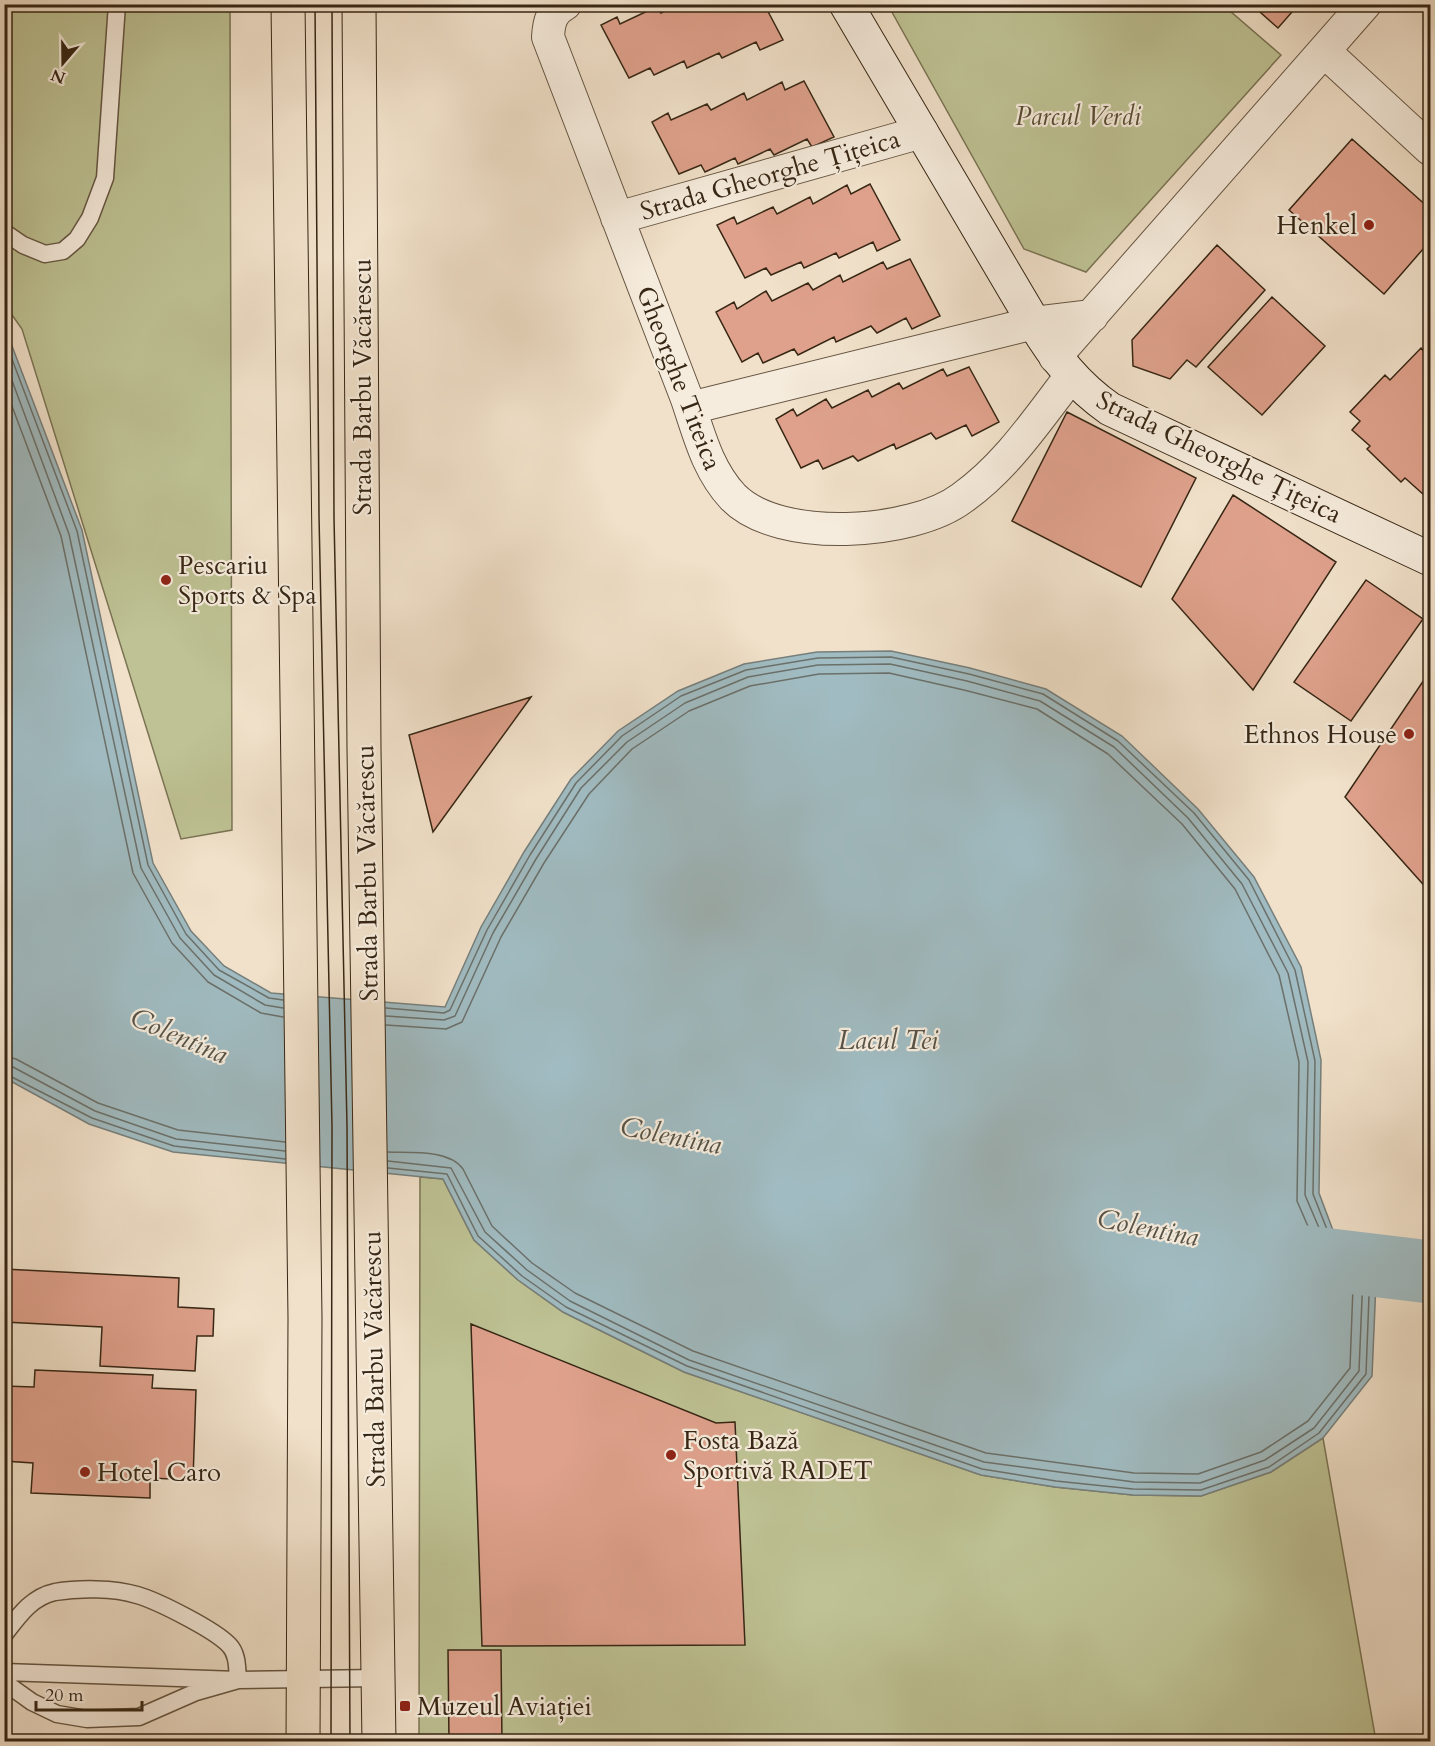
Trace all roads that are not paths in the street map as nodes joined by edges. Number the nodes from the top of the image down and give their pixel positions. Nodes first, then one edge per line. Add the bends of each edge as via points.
1 (117, 4) edge
2 (288, 4) edge
3 (359, 4) edge
4 (846, 4) edge
5 (1365, 4) edge
6 (560, 8) edge
7 (1324, 51) junction
8 (922, 132) junction
9 (1431, 149) edge
10 (617, 218) junction
11 (4, 232) edge
12 (1092, 316) junction
13 (1034, 323) junction
14 (1063, 367) junction
15 (690, 408) junction
16 (1431, 559) edge
17 (4, 1635) edge
18 (4, 1672) edge
19 (378, 1678) junction
20 (238, 1680) junction
21 (302, 1680) junction
22 (4, 1682) edge
23 (303, 1742) edge
24 (379, 1742) edge

1 - 11 lane via 105,178 90,218 77,240 63,251 45,254
2 - 21 main road via 305,1318
3 - 19 main road, Strada Barbu Văcărescu via 364,737
4 - 8 street, Strada Gheorghe Țițeica
5 - 7 street, Gheorghe Titeica
6 - 10 street, Gheorghe Titeica via 549,23 548,37
7 - 9 street
7 - 12 street, Gheorghe Titeica
8 - 10 street, Strada Gheorghe Țițeica
8 - 13 street, Strada Gheorghe Țițeica
10 - 15 street, Gheorghe Titeica
12 - 13 street
12 - 14 street, Gheorghe Titeica
13 - 14 street, Strada Gheorghe Țițeica
13 - 15 street
14 - 15 street, Gheorghe Titeica via 998,470 944,509 924,518 873,528 803,526 754,511 735,499 711,467
14 - 16 street, Strada Gheorghe Țițeica via 1087,393 1110,409
17 - 20 lane via 25,1607 54,1592 100,1590 137,1595 207,1629 230,1646
18 - 20 lane
19 - 21 lane
19 - 24 main road, Strada Barbu Văcărescu
20 - 21 lane
20 - 22 lane via 196,1692 139,1717 87,1719 57,1714
21 - 23 main road

